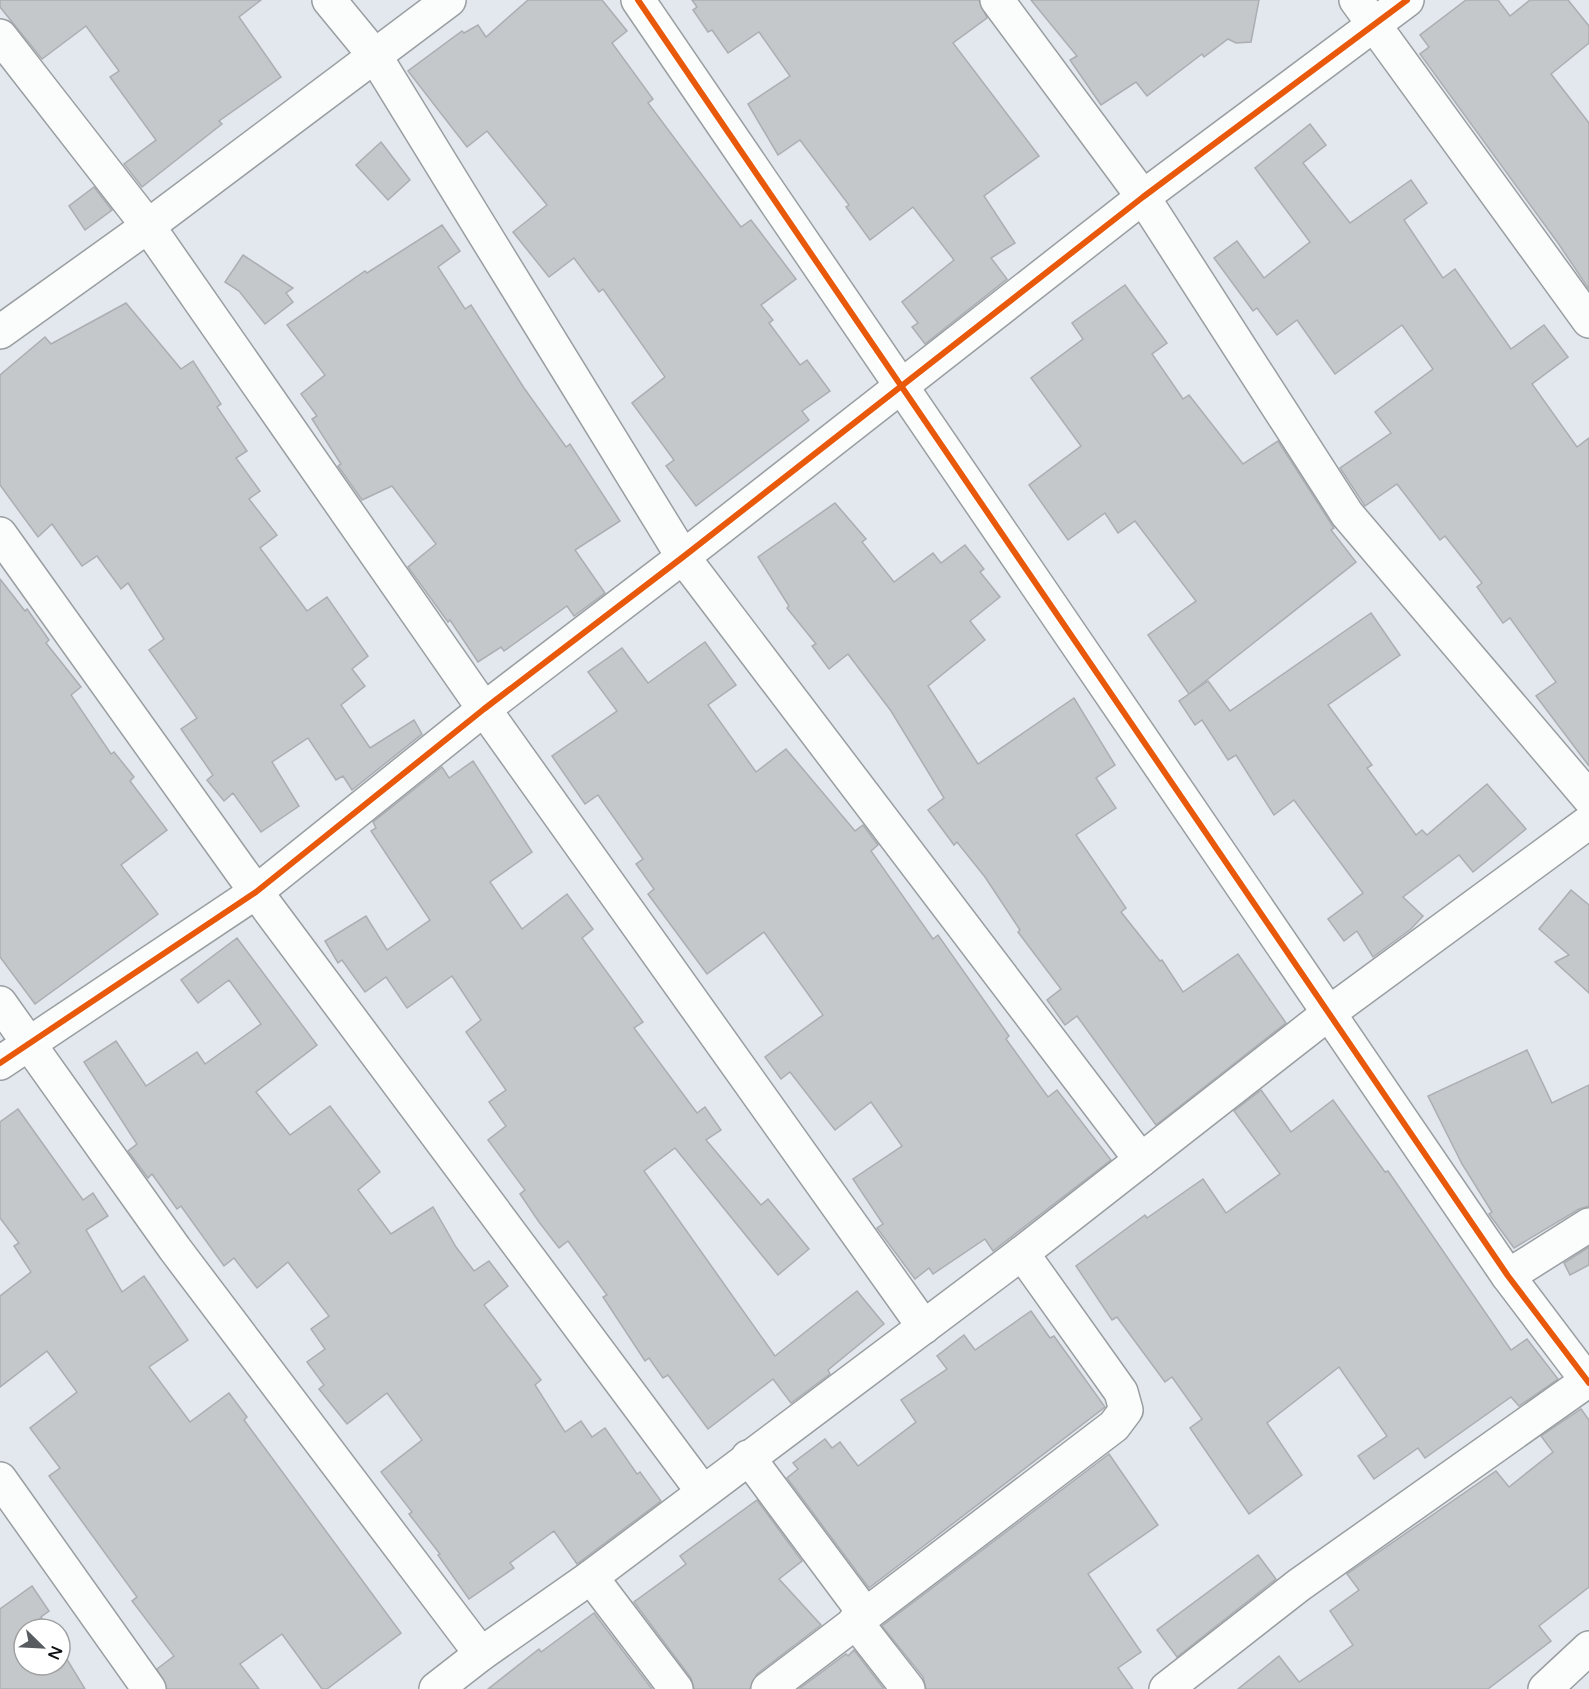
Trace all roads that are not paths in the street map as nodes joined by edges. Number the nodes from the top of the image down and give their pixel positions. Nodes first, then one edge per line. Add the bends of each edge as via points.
1 (329, 0) edge
2 (449, 0) edge
3 (638, 0) edge
4 (997, 0) edge
5 (1356, 0) edge
6 (1407, 0) edge
7 (1375, 26) junction
8 (0, 36) edge
9 (375, 56) junction
10 (1143, 197) junction
11 (148, 226) junction
12 (1589, 321) edge
13 (0, 332) edge
14 (903, 385) junction
15 (0, 534) edge
16 (683, 558) junction
17 (484, 709) junction
18 (1589, 798) edge
19 (1589, 822) edge
20 (256, 892) junction
21 (0, 1004) edge
22 (1329, 1013) junction
23 (29, 1042) junction
24 (0, 1063) edge
25 (1141, 1160) junction
26 (1589, 1225) edge
27 (1022, 1253) junction
28 (1508, 1276) junction
29 (924, 1327) junction
30 (1588, 1382) edge
31 (748, 1457) junction
32 (0, 1479) edge
33 (703, 1492) junction
34 (591, 1577) junction
35 (860, 1617) junction
36 (1589, 1648) edge
37 (481, 1654) junction
38 (149, 1689) edge
39 (436, 1689) edge
40 (676, 1689) edge
41 (768, 1689) edge
42 (908, 1689) edge
43 (1166, 1689) edge
44 (1545, 1689) edge

1 - 9 street
2 - 9 street
3 - 14 street
4 - 10 street
5 - 7 street
6 - 7 street
7 - 10 street
7 - 12 street
8 - 11 street
9 - 11 street
9 - 16 street
10 - 14 street
10 - 18 street via 1347,514
11 - 13 street
11 - 17 street
14 - 16 street
14 - 22 street
15 - 20 street
16 - 17 street
16 - 25 street
17 - 20 street
17 - 29 street
19 - 22 street
20 - 23 street
20 - 33 street
21 - 23 street
22 - 25 street
22 - 28 street
23 - 24 street
23 - 37 street via 155,1221
25 - 27 street
26 - 28 street
27 - 29 street
27 - 35 street via 1121,1392 1126,1410 1114,1426
28 - 30 street
29 - 31 street
30 - 43 street via 1299,1585
31 - 33 street
31 - 35 street
32 - 38 street
33 - 34 street
34 - 37 street
34 - 40 street
35 - 41 street
35 - 42 street
36 - 44 street
37 - 39 street

